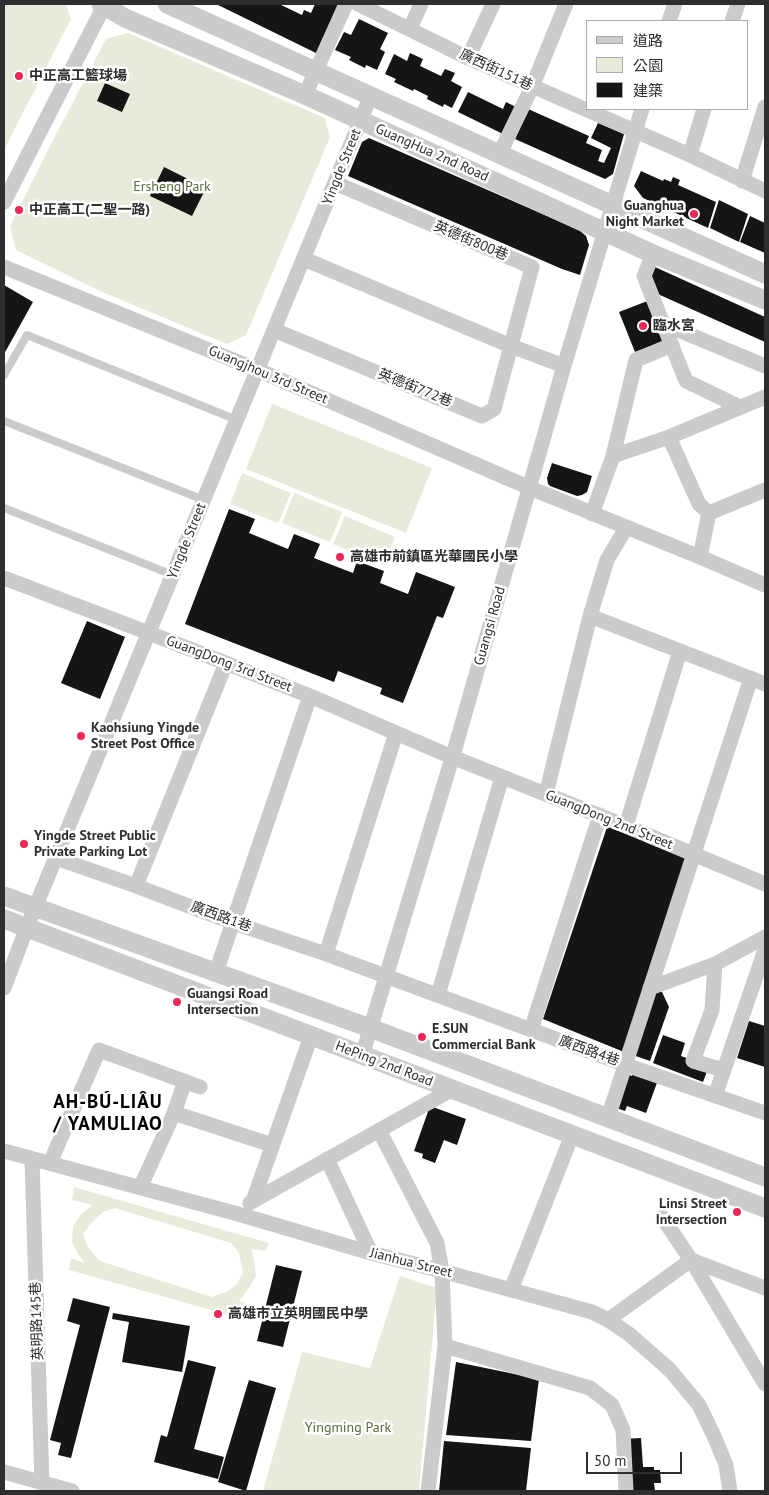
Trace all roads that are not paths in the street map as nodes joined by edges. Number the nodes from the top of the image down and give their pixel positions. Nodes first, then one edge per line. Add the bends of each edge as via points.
1 (103, 4) edge
2 (167, 4) edge
3 (346, 4) edge
4 (358, 4) edge
5 (421, 4) edge
6 (493, 4) edge
7 (566, 4) edge
8 (674, 4) edge
9 (738, 4) edge
10 (669, 20) edge
11 (732, 20) edge
12 (410, 29) junction
13 (468, 58) junction
14 (316, 70) junction
15 (532, 87) junction
16 (305, 95) junction
17 (371, 95) junction
18 (765, 106) edge
19 (586, 110) edge
20 (586, 110) edge
21 (642, 110) edge
22 (704, 110) edge
23 (360, 121) junction
24 (636, 131) junction
25 (500, 153) junction
26 (690, 155) junction
27 (742, 181) junction
28 (335, 183) junction
29 (765, 191) edge
30 (4, 202) edge
31 (614, 205) junction
32 (606, 232) junction
33 (654, 254) junction
34 (304, 259) junction
35 (4, 267) edge
36 (765, 274) edge
37 (765, 300) edge
38 (664, 324) junction
39 (274, 330) junction
40 (672, 345) junction
41 (511, 346) junction
42 (564, 366) junction
43 (765, 366) edge
44 (258, 370) junction
45 (4, 375) edge
46 (765, 397) edge
47 (740, 407) junction
48 (237, 420) junction
49 (4, 421) edge
50 (669, 437) junction
51 (613, 456) junction
52 (530, 488) junction
53 (765, 490) edge
54 (204, 500) junction
55 (4, 508) edge
56 (709, 513) junction
57 (592, 514) junction
58 (626, 528) junction
59 (700, 556) junction
60 (173, 575) junction
61 (4, 578) edge
62 (765, 585) edge
63 (590, 616) junction
64 (149, 633) junction
65 (680, 651) junction
66 (226, 662) junction
67 (758, 681) edge
68 (310, 696) junction
69 (396, 733) junction
70 (452, 757) junction
71 (502, 777) junction
72 (546, 794) junction
73 (600, 815) junction
74 (626, 826) junction
75 (695, 854) junction
76 (56, 858) junction
77 (765, 884) edge
78 (136, 886) junction
79 (4, 896) edge
80 (36, 908) junction
81 (4, 919) edge
82 (234, 923) junction
83 (27, 928) junction
84 (765, 937) edge
85 (765, 950) edge
86 (326, 954) junction
87 (715, 964) junction
88 (216, 972) junction
89 (386, 976) junction
90 (4, 988) edge
91 (650, 988) junction
92 (438, 995) junction
93 (370, 1028) junction
94 (531, 1030) junction
95 (311, 1036) junction
96 (362, 1056) junction
97 (626, 1065) junction
98 (723, 1070) junction
99 (185, 1081) junction
100 (200, 1087) dead end
101 (453, 1089) junction
102 (715, 1096) junction
103 (765, 1113) edge
104 (174, 1114) junction
105 (608, 1118) junction
106 (379, 1130) junction
107 (572, 1135) junction
108 (272, 1145) junction
109 (4, 1151) edge
110 (32, 1158) junction
111 (326, 1159) junction
112 (50, 1163) junction
113 (765, 1177) edge
114 (140, 1188) junction
115 (253, 1201) junction
116 (765, 1208) edge
117 (238, 1214) junction
118 (662, 1217) dead end
119 (371, 1253) junction
120 (691, 1260) junction
121 (442, 1271) junction
122 (765, 1288) edge
123 (511, 1290) junction
124 (608, 1320) junction
125 (445, 1346) junction
126 (765, 1384) edge
127 (4, 1472) edge
128 (42, 1483) junction
129 (72, 1491) edge
130 (428, 1491) edge
131 (626, 1491) edge
132 (730, 1491) edge

1 - 16 street, GuangHua 2nd Road via 124,18
1 - 30 street
2 - 14 street, GuangHua 2nd Road
3 - 14 street
4 - 12 street, 廣西街151巷
5 - 12 street
6 - 13 street
7 - 15 street
8 - 10 street
9 - 11 street
12 - 13 street, 廣西街151巷
13 - 15 street, 廣西街151巷
14 - 16 street
14 - 17 street, GuangHua 2nd Road
15 - 20 street, 廣西街151巷
15 - 25 street
16 - 23 street, GuangHua 2nd Road
17 - 23 street, Yingde Street
17 - 25 street, GuangHua 2nd Road
18 - 27 street
19 - 24 street, 廣西街151巷
21 - 24 street, Guangsi Road
22 - 26 street
23 - 28 street, Yingde Street
23 - 32 street, GuangHua 2nd Road
24 - 26 street, 廣西街151巷
24 - 31 street, Guangsi Road
25 - 31 street, GuangHua 2nd Road
26 - 27 street, 廣西街151巷
27 - 29 street, 廣西街151巷
28 - 34 street, Yingde Street
28 - 41 street, 英德街800巷 via 532,267
31 - 32 street, Guangsi Road
31 - 36 street, GuangHua 2nd Road
32 - 33 street, GuangHua 2nd Road
32 - 42 street, Guangsi Road
33 - 37 street, GuangHua 2nd Road
33 - 38 street via 644,276
34 - 39 street, Yingde Street
34 - 41 street
35 - 44 street, Guangjhou 3rd Street
38 - 40 street
38 - 43 street
39 - 41 street, 英德街772巷 via 482,416 494,409
39 - 44 street, Yingde Street
40 - 47 street via 686,381
40 - 51 street via 636,360
41 - 42 street
42 - 52 street, Guangsi Road
44 - 48 street, Yingde Street
44 - 52 street, Guangjhou 3rd Street
45 - 48 lane via 27,335
46 - 47 street
47 - 50 street
48 - 54 street, Yingde Street
49 - 54 lane
50 - 51 street
50 - 56 street via 699,504
51 - 57 street
52 - 57 street, Guangjhou 3rd Street
52 - 70 street, Guangsi Road
53 - 56 street
54 - 60 street, Yingde Street
55 - 60 lane
56 - 59 street
57 - 58 street, Guangjhou 3rd Street
58 - 59 street, Guangjhou 3rd Street
58 - 63 street via 607,560
59 - 62 street, Guangjhou 3rd Street
60 - 64 street, Yingde Street
61 - 64 street, GuangDong 3rd Street
63 - 65 street
63 - 72 street
64 - 66 street, GuangDong 3rd Street
64 - 76 street, Yingde Street
65 - 67 street
65 - 74 street
66 - 68 street, GuangDong 3rd Street
66 - 78 street
67 - 75 street
68 - 69 street, GuangDong 3rd Street
68 - 82 street
69 - 70 street, GuangDong 3rd Street
69 - 86 street
70 - 71 street, GuangDong 2nd Street
70 - 89 street, Guangsi Road
71 - 72 street, GuangDong 2nd Street
71 - 92 street
72 - 73 street, GuangDong 2nd Street
73 - 74 street, GuangDong 2nd Street
73 - 94 street
74 - 75 street, GuangDong 2nd Street
75 - 77 street, GuangDong 2nd Street
75 - 91 street
76 - 78 street, 廣西路1巷
76 - 80 street, Yingde Street
78 - 82 street, 廣西路1巷
79 - 80 street, HePing 2nd Road
80 - 83 street, Yingde Street
80 - 88 street, HePing 2nd Road
81 - 83 street, HePing 2nd Road
82 - 86 street, 廣西路1巷
82 - 88 street
83 - 90 street, Yingde Street
83 - 95 street, HePing 2nd Road
84 - 87 street
85 - 98 street
86 - 89 street, 廣西路1巷
87 - 91 street
87 - 98 street via 712,1010 692,1061
88 - 93 street, HePing 2nd Road
89 - 92 street, 廣西路4巷
89 - 93 street, Guangsi Road
91 - 97 street
92 - 94 street, 廣西路4巷
93 - 96 street, Guangsi Road
93 - 105 street, HePing 2nd Road
94 - 97 street, 廣西路4巷
95 - 96 street, HePing 2nd Road
95 - 108 street
96 - 101 street, HePing 2nd Road
97 - 102 street, 廣西路4巷
97 - 105 street
98 - 102 street
99 - 100 street
99 - 104 street
99 - 112 street via 99,1050
101 - 106 street
101 - 107 street, HePing 2nd Road
102 - 103 street, 廣西路4巷
104 - 108 street
104 - 114 street
105 - 113 street, HePing 2nd Road
106 - 111 street
106 - 121 street via 437,1243
107 - 116 street, HePing 2nd Road
107 - 123 street
108 - 115 street
109 - 110 street, Jianhua Street
110 - 112 street, Jianhua Street
110 - 128 street, 英明路145巷
111 - 115 street
111 - 119 street
112 - 114 street, Jianhua Street
114 - 117 street, Jianhua Street
115 - 117 street
117 - 119 street, Jianhua Street
118 - 120 street
119 - 121 street, Jianhua Street
120 - 122 street
120 - 124 street
120 - 126 street
121 - 123 street, Jianhua Street
121 - 125 street
123 - 124 street, Jianhua Street via 592,1312
124 - 132 street, Jianhua Street via 670,1370 699,1405 726,1465
125 - 130 street
125 - 131 street via 590,1388 612,1405 623,1430
127 - 128 street
128 - 129 street

